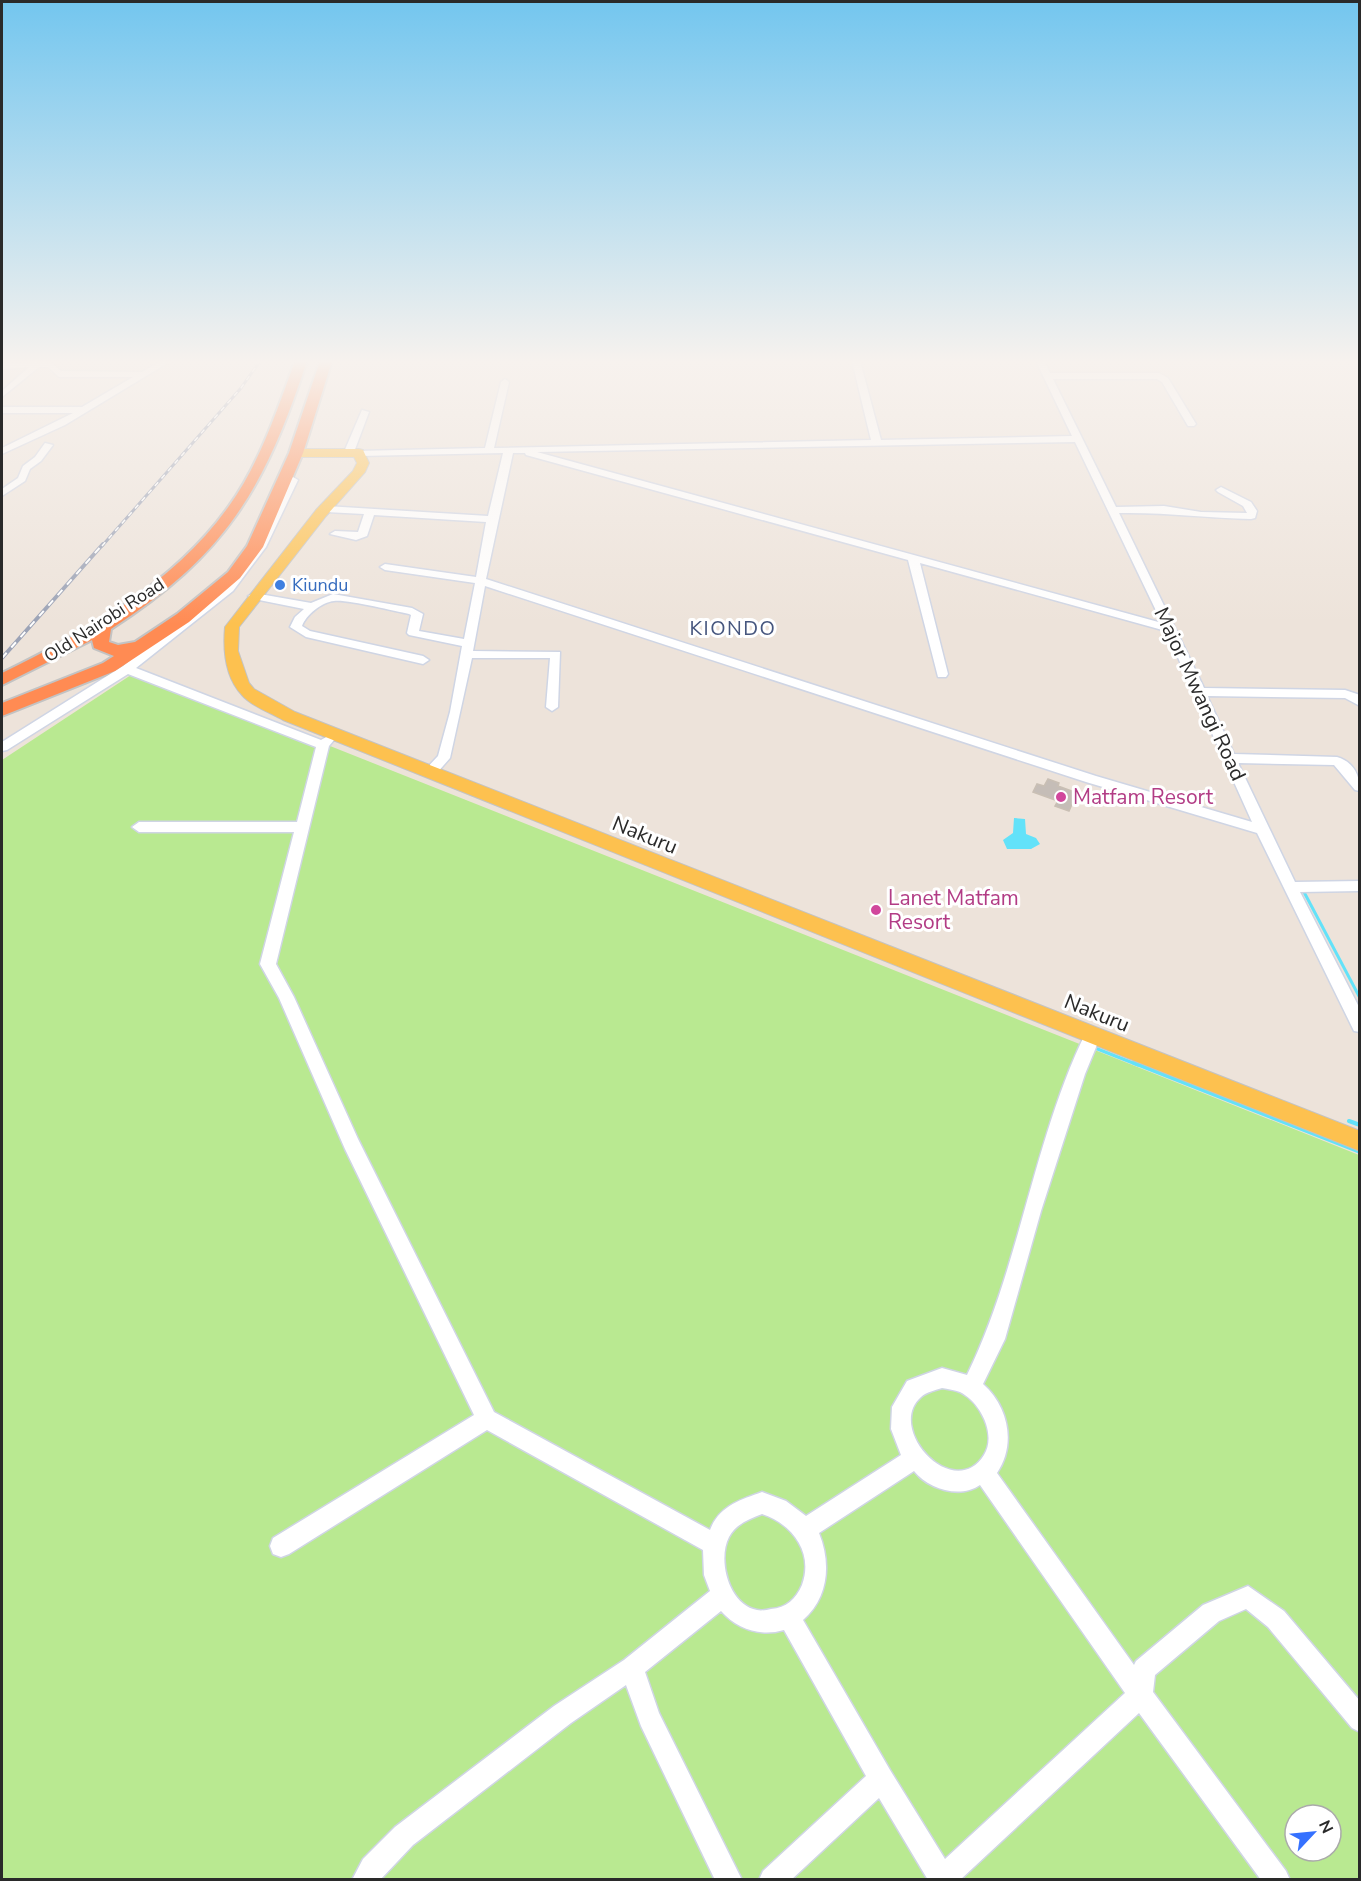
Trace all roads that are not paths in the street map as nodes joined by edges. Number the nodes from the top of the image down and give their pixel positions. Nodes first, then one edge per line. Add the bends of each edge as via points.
1 (45, 449) edge
2 (266, 449) edge
3 (297, 449) edge
4 (355, 449) edge
5 (513, 449) junction
6 (529, 449) edge
7 (1082, 449) edge
8 (489, 450) joint
9 (296, 453) junction
10 (354, 453) junction
11 (293, 480) dead end
12 (1221, 490) dead end
13 (2, 493) edge
14 (326, 509) junction
15 (1112, 510) junction
16 (370, 512) junction
17 (492, 519) junction
18 (335, 534) dead end
19 (913, 558) junction
20 (385, 567) dead end
21 (480, 581) junction
22 (254, 596) junction
23 (312, 607) junction
24 (103, 625) junction
25 (1171, 629) junction
26 (141, 646) junction
27 (468, 649) junction
28 (423, 660) dead end
29 (127, 669) junction
30 (942, 674) dead end
31 (6, 678) edge
32 (1198, 692) junction
33 (1359, 702) edge
34 (552, 707) dead end
35 (2, 710) edge
36 (329, 739) junction
37 (2, 747) edge
38 (1230, 758) junction
39 (431, 771) junction
40 (1359, 788) edge
41 (302, 827) junction
42 (139, 828) dead end
43 (1262, 830) junction
44 (1359, 886) edge
45 (1290, 887) junction
46 (1359, 1026) edge
47 (1093, 1035) junction
48 (1359, 1141) edge
49 (971, 1388) junction
50 (487, 1419) junction
51 (914, 1460) junction
52 (983, 1472) junction
53 (805, 1528) junction
54 (714, 1544) junction
55 (281, 1546) dead end
56 (723, 1595) junction
57 (789, 1617) junction
58 (632, 1668) junction
59 (1141, 1695) junction
60 (1359, 1720) edge
61 (880, 1779) junction
62 (943, 1879) edge
63 (365, 1880) edge
64 (729, 1880) edge
65 (772, 1880) edge
66 (1277, 1880) edge

1 - 13 street via 26,468 22,479
2 - 24 highway, Old Nairobi Road via 244,494 206,545 169,578
3 - 9 highway, Old Nairobi Road
4 - 10 street
5 - 6 street
5 - 8 street
5 - 17 street
5 - 19 street
7 - 15 street, Major Mwangi Road
8 - 10 street
9 - 10 main road
9 - 26 highway, Old Nairobi Road via 255,547 239,569 194,609
10 - 14 main road, Nakuru via 363,463 359,472
11 - 29 street via 261,547 229,589
12 - 15 street via 1247,504 1251,516 1201,515 1164,508
14 - 16 street
14 - 22 main road, Nakuru
15 - 25 street, Major Mwangi Road
16 - 17 street
16 - 18 street via 363,534
17 - 21 street
19 - 25 street
19 - 30 street
20 - 21 street
21 - 27 street
21 - 43 street via 1091,779
22 - 23 street
22 - 36 main road, Nakuru via 232,627 230,639 241,683 248,693
23 - 27 street via 333,597 412,611 417,614 413,633
23 - 28 street via 296,627 306,634
24 - 26 highway via 100,644 106,650 122,652
24 - 31 highway, Old Nairobi Road
25 - 32 street, Major Mwangi Road
26 - 35 highway, Old Nairobi Road via 109,667
27 - 34 street via 556,655
27 - 39 street via 444,758
29 - 36 street
29 - 37 street
32 - 33 street via 1345,694
32 - 38 street, Major Mwangi Road
36 - 39 main road, Nakuru
36 - 41 street
38 - 40 street via 1337,761
38 - 43 street, Major Mwangi Road
39 - 47 main road, Nakuru
41 - 42 street
41 - 50 street via 268,964
43 - 45 street, Major Mwangi Road
44 - 45 street
45 - 46 street, Major Mwangi Road
47 - 48 main road, Nakuru
47 - 49 street via 1032,1211 995,1339
49 - 51 street via 957,1380 935,1379 915,1387 906,1398 901,1428
49 - 52 street via 984,1399 998,1430 993,1461
50 - 54 street
50 - 55 street
51 - 52 street via 941,1479 971,1479
51 - 53 street
52 - 59 street
53 - 54 street via 778,1506 746,1505 721,1527
53 - 57 street via 814,1552 815,1578 810,1594
54 - 56 street via 712,1563
56 - 57 street via 738,1613 755,1621 772,1623
56 - 58 street
57 - 61 street
58 - 63 street via 520,1747 409,1834 370,1868
58 - 64 street via 649,1718
59 - 60 street via 1144,1669 1211,1613 1248,1597 1276,1619
59 - 62 street
59 - 66 street
61 - 62 street
61 - 65 street

